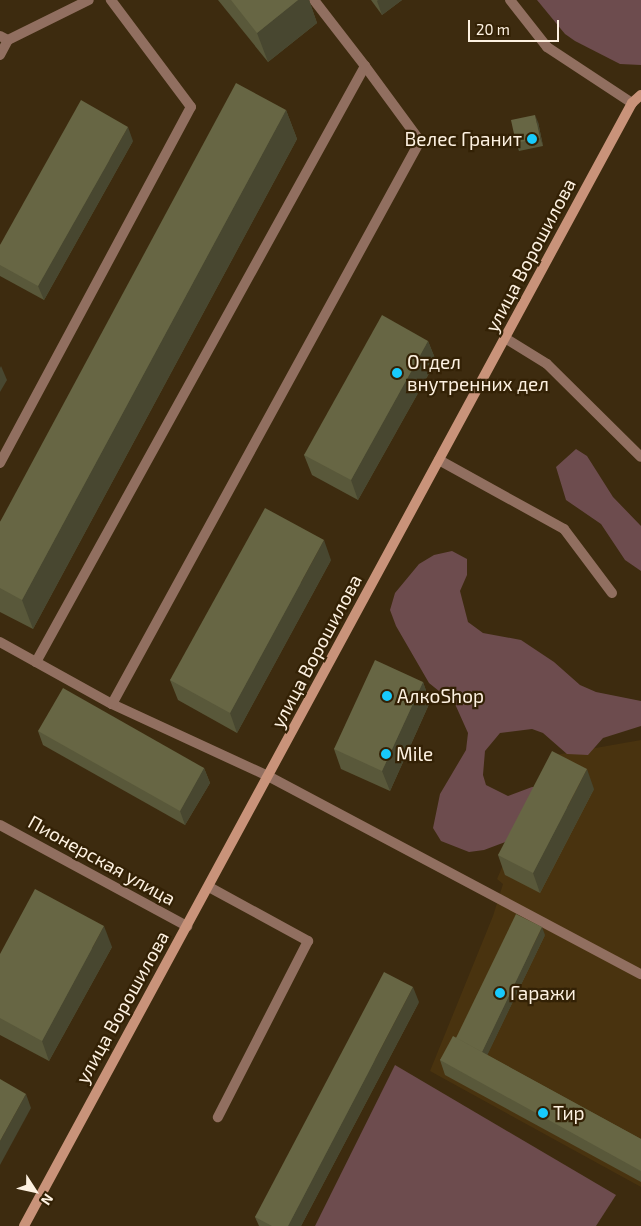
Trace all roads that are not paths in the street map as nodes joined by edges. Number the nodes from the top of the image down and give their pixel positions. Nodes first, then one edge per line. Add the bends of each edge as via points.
1 (89, 0) edge
2 (111, 0) edge
3 (314, 0) edge
4 (510, 0) edge
5 (4, 38) edge
6 (0, 55) edge
7 (365, 66) junction
8 (641, 95) edge
9 (632, 103) junction
10 (505, 338) junction
11 (641, 457) edge
12 (439, 460) junction
13 (0, 463) edge
14 (612, 593) dead end
15 (0, 642) edge
16 (36, 662) junction
17 (112, 704) junction
18 (268, 776) junction
19 (0, 825) edge
20 (209, 887) junction
21 (187, 926) junction
22 (641, 974) edge
23 (218, 1117) dead end
24 (24, 1226) edge

1 - 5 street
2 - 13 street via 191,106
3 - 7 street
4 - 9 street via 547,47
5 - 6 street
7 - 16 street
7 - 17 street via 420,141
8 - 9 main road, улица Ворошилова
9 - 10 main road, улица Ворошилова
10 - 11 street via 547,364
10 - 12 main road, улица Ворошилова
12 - 14 street via 564,529
12 - 18 main road, улица Ворошилова
15 - 16 street
16 - 17 street
17 - 18 street
18 - 20 main road, улица Ворошилова
18 - 22 street
19 - 21 street, Пионерская улица
20 - 21 main road, улица Ворошилова
20 - 23 street via 308,941
21 - 24 main road, улица Ворошилова

